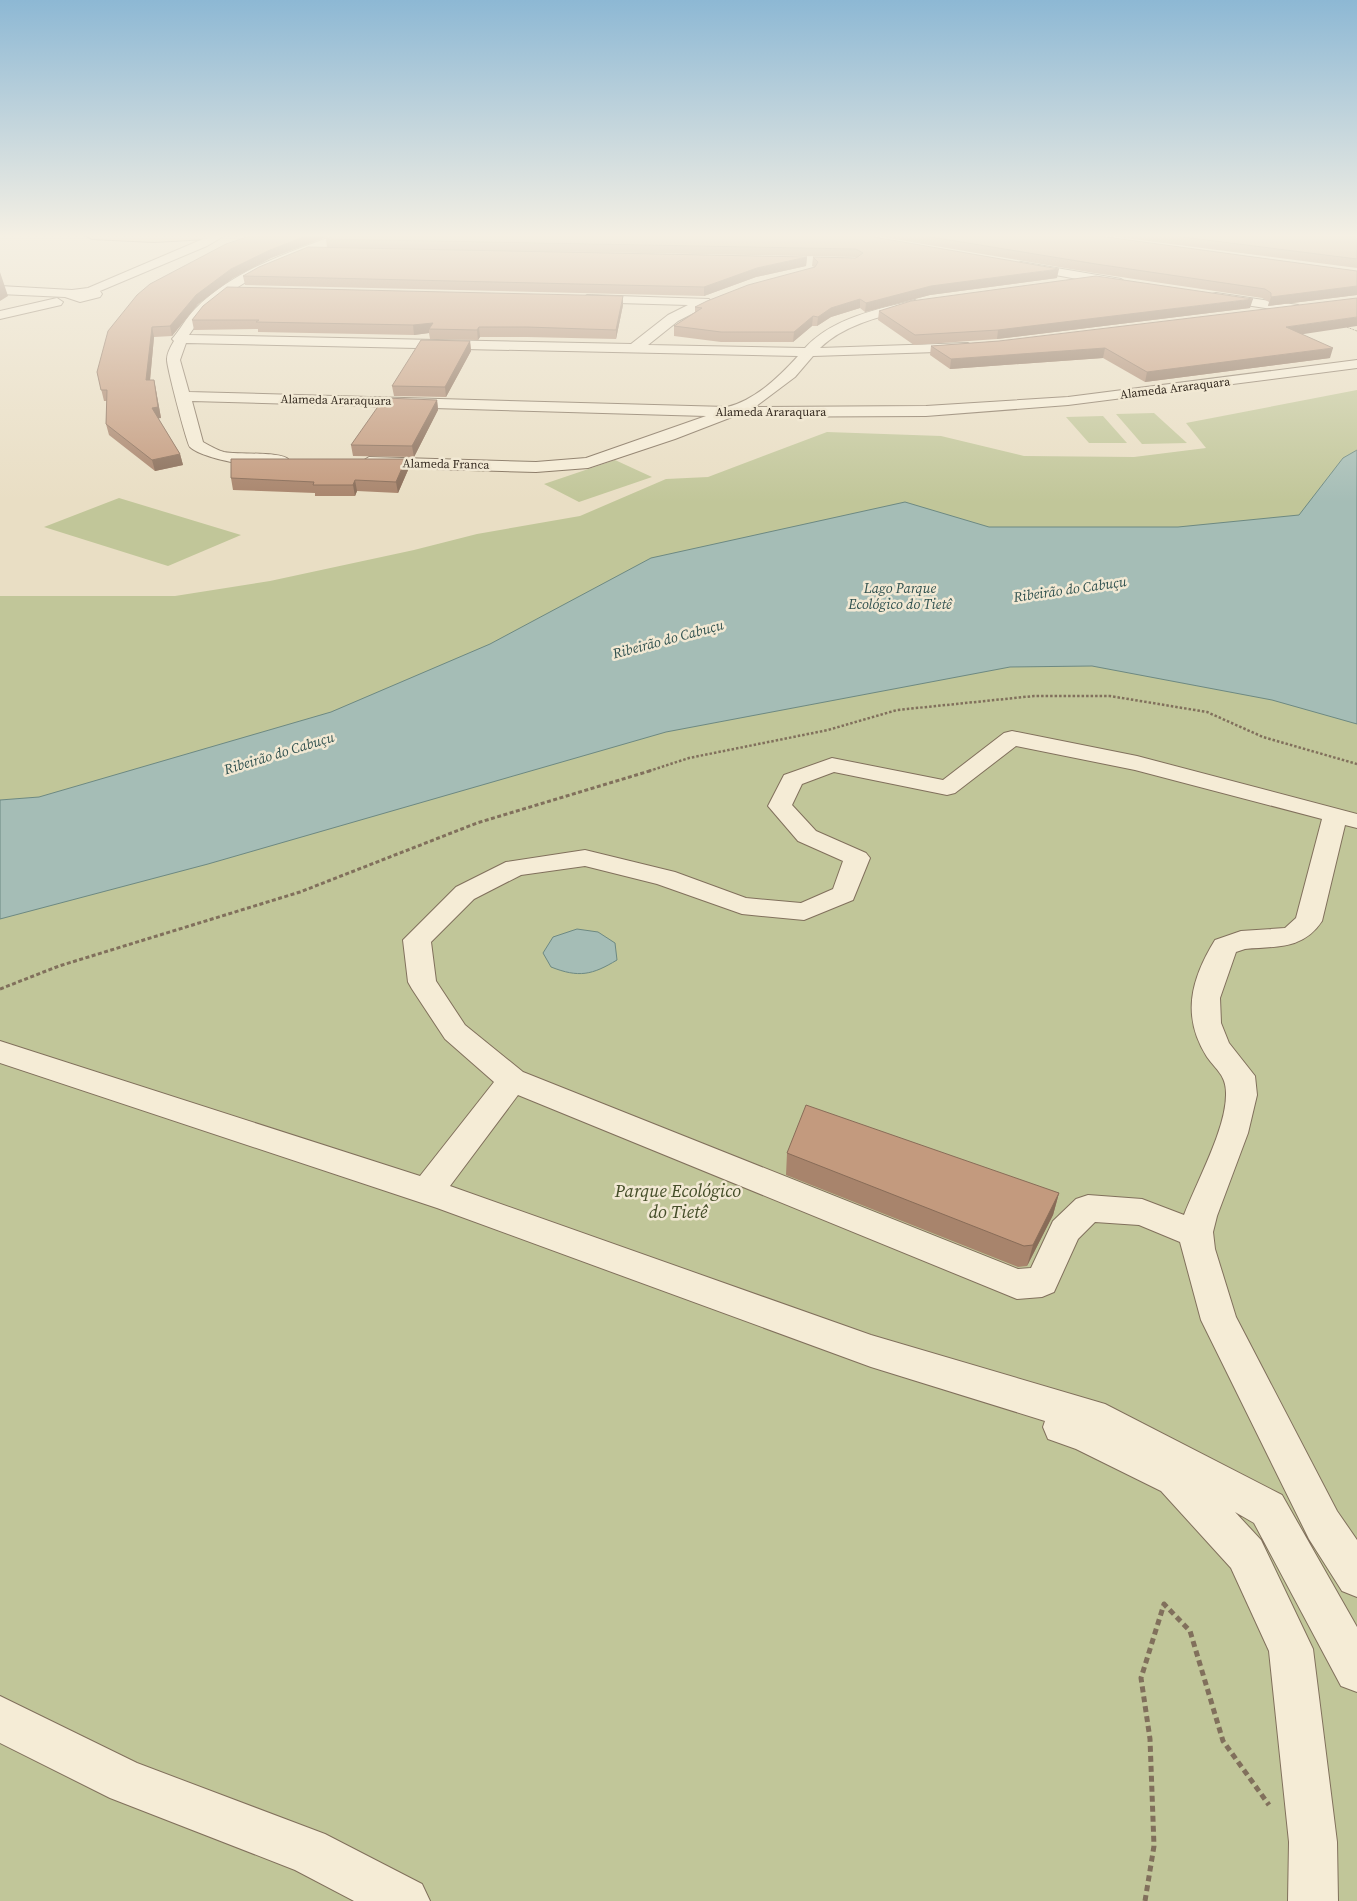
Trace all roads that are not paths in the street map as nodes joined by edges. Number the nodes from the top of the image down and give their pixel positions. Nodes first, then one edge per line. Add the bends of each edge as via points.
1 (188, 325) edge
2 (664, 325) edge
3 (847, 325) edge
4 (179, 339) junction
5 (980, 346) edge
6 (635, 348) junction
7 (811, 352) junction
8 (1357, 364) edge
9 (182, 396) junction
10 (726, 412) junction
11 (299, 461) edge
12 (358, 462) edge
13 (1346, 818) edge
14 (0, 1052) edge
15 (512, 1080) junction
16 (427, 1191) junction
17 (1196, 1234) junction
18 (1357, 1576) edge
19 (1357, 1670) edge
20 (0, 1719) edge
21 (405, 1901) edge
22 (1313, 1901) edge

1 - 4 street
2 - 6 street
3 - 7 street, Alameda Franca via 823,339
4 - 6 street
4 - 9 street via 173,360
5 - 7 street
6 - 7 street
7 - 10 street, Alameda Franca via 764,396
8 - 10 street, Alameda Araraquara via 1088,399 1007,406
9 - 10 street, Alameda Araraquara
9 - 11 street via 196,444 205,452 234,459
10 - 12 street, Alameda Franca via 613,456 572,466
13 - 15 street via 1137,763 1012,738 947,788 832,765 792,780 780,806 807,836 857,858 844,894 804,912 742,906 666,878 585,858 516,868 465,893 417,940 422,982 455,1032
13 - 17 street via 1309,921 1292,936 1241,940 1225,946 1207,986 1203,1014 1217,1048 1241,1080 1240,1110
14 - 16 street
15 - 16 street
15 - 17 street via 1017,1284 1042,1282 1065,1232 1088,1208 1142,1212
16 - 19 street via 871,1351 1105,1422 1268,1510
16 - 22 street via 712,1306 1086,1435 1175,1478 1246,1554 1291,1649 1314,1842
17 - 18 street via 1208,1290 1219,1320 1324,1525
20 - 21 street via 126,1782 308,1851

